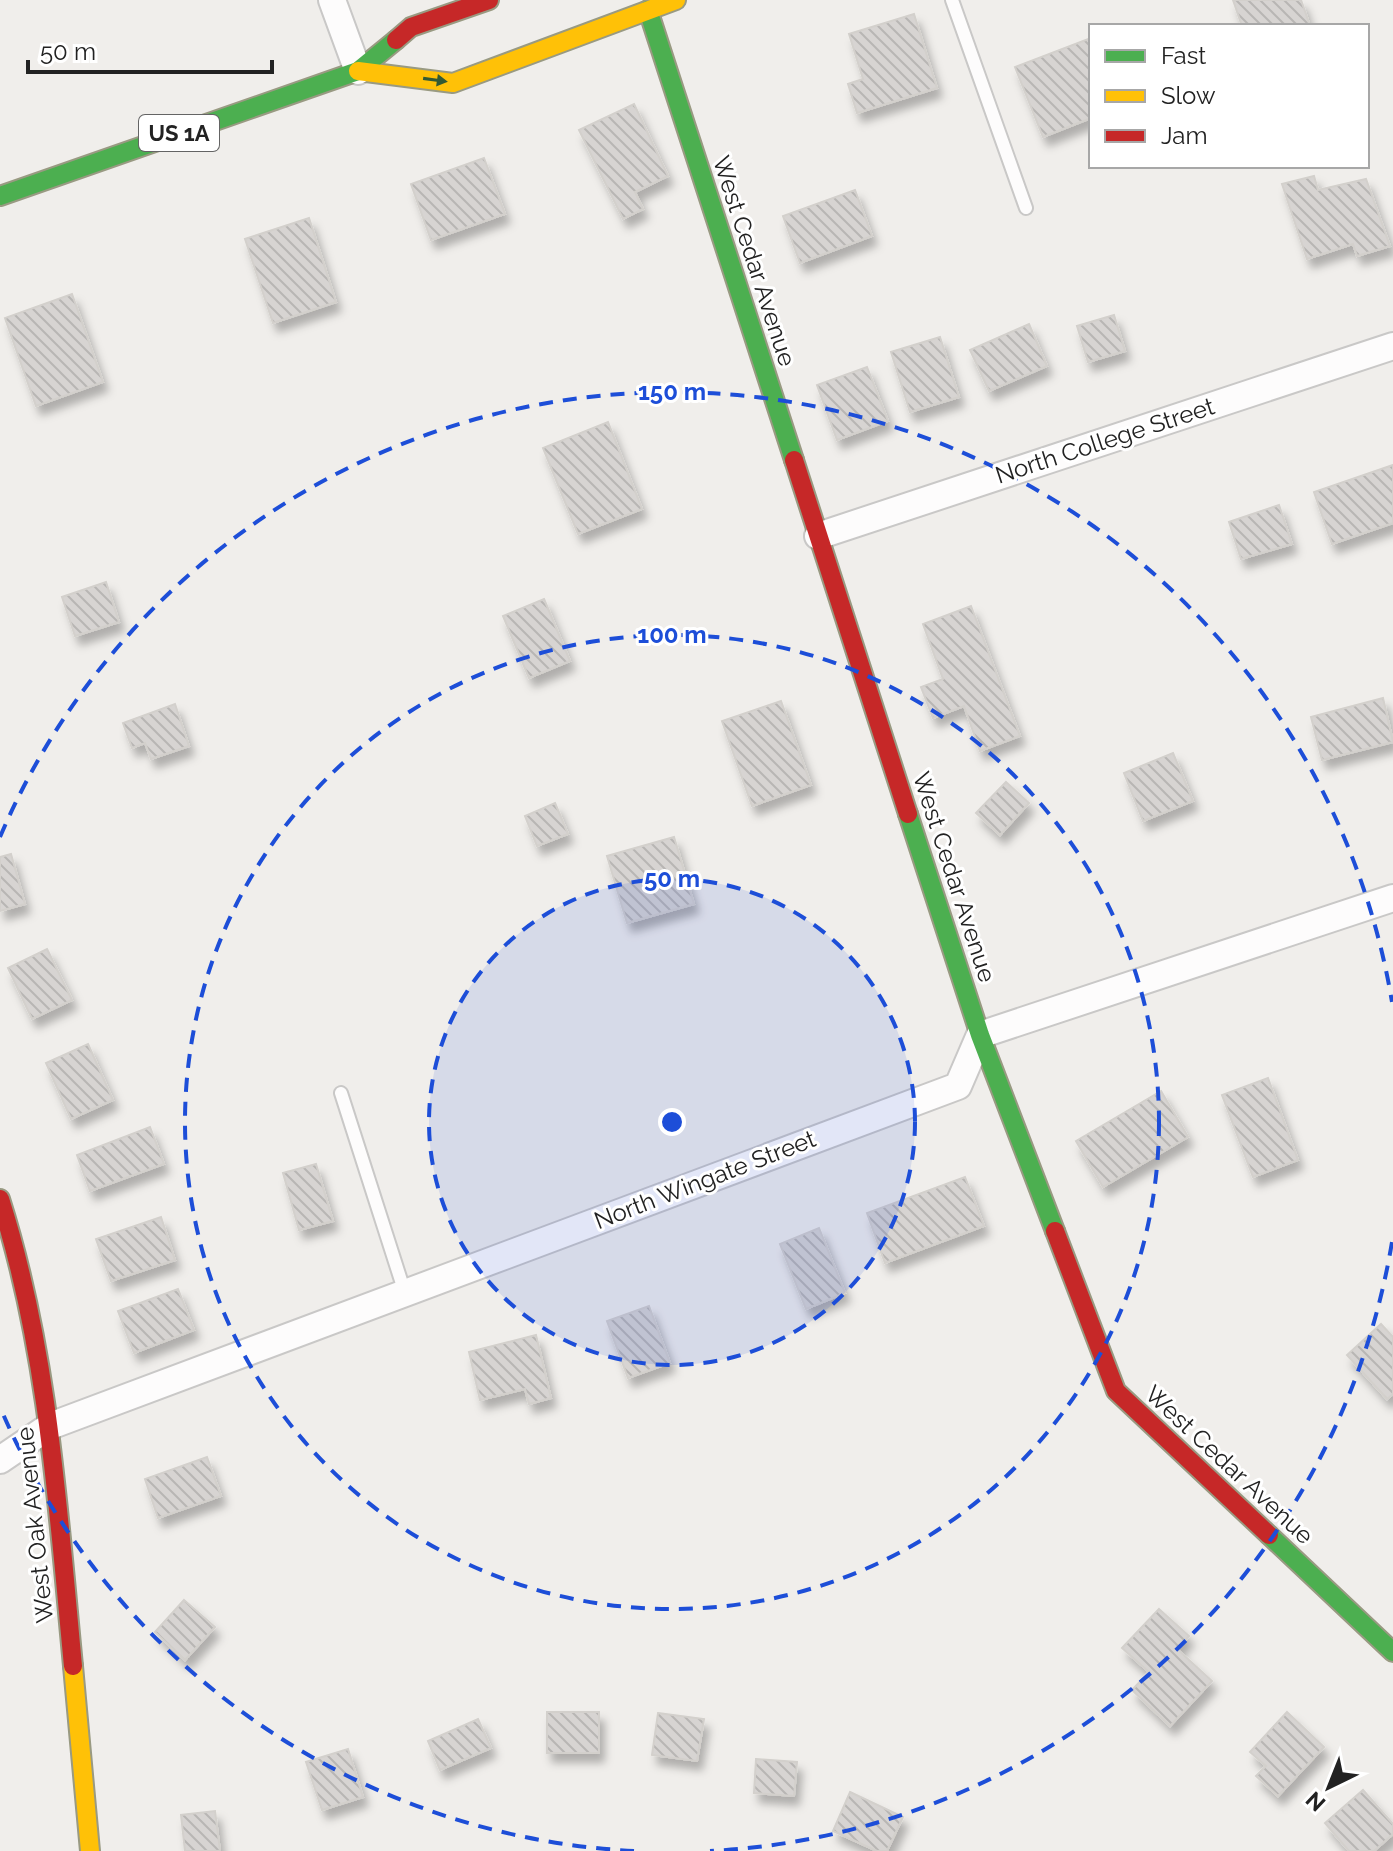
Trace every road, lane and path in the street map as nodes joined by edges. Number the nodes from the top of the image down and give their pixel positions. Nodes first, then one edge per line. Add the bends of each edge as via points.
1 (332, 0) edge
2 (489, 0) edge
3 (676, 0) edge
4 (952, 0) edge
5 (648, 10) junction
6 (358, 71) junction
7 (0, 196) edge
8 (1026, 208) dead end
9 (1393, 346) edge
10 (818, 536) junction
11 (1393, 898) edge
12 (980, 1035) junction
13 (341, 1093) dead end
14 (0, 1199) edge
15 (405, 1293) junction
16 (50, 1426) junction
17 (0, 1460) edge
18 (1393, 1652) edge
19 (90, 1851) edge

1 - 6 street
2 - 6 street, US 1A via 411,27
3 - 5 street, US 1A
4 - 8 lane
6 -> 5 street, US 1A via 453,83
5 - 10 street, West Cedar Avenue
6 - 7 street, US 1A
9 - 10 street, North College Street
10 - 12 street, West Cedar Avenue
11 - 12 street
12 - 15 street, North Wingate Street via 958,1086
12 - 18 street, West Cedar Avenue via 1116,1391
13 - 15 lane
14 - 16 street, West Oak Avenue via 18,1256
15 - 16 street, North Wingate Street
16 - 17 street, North Wingate Street
16 - 19 street, West Oak Avenue

